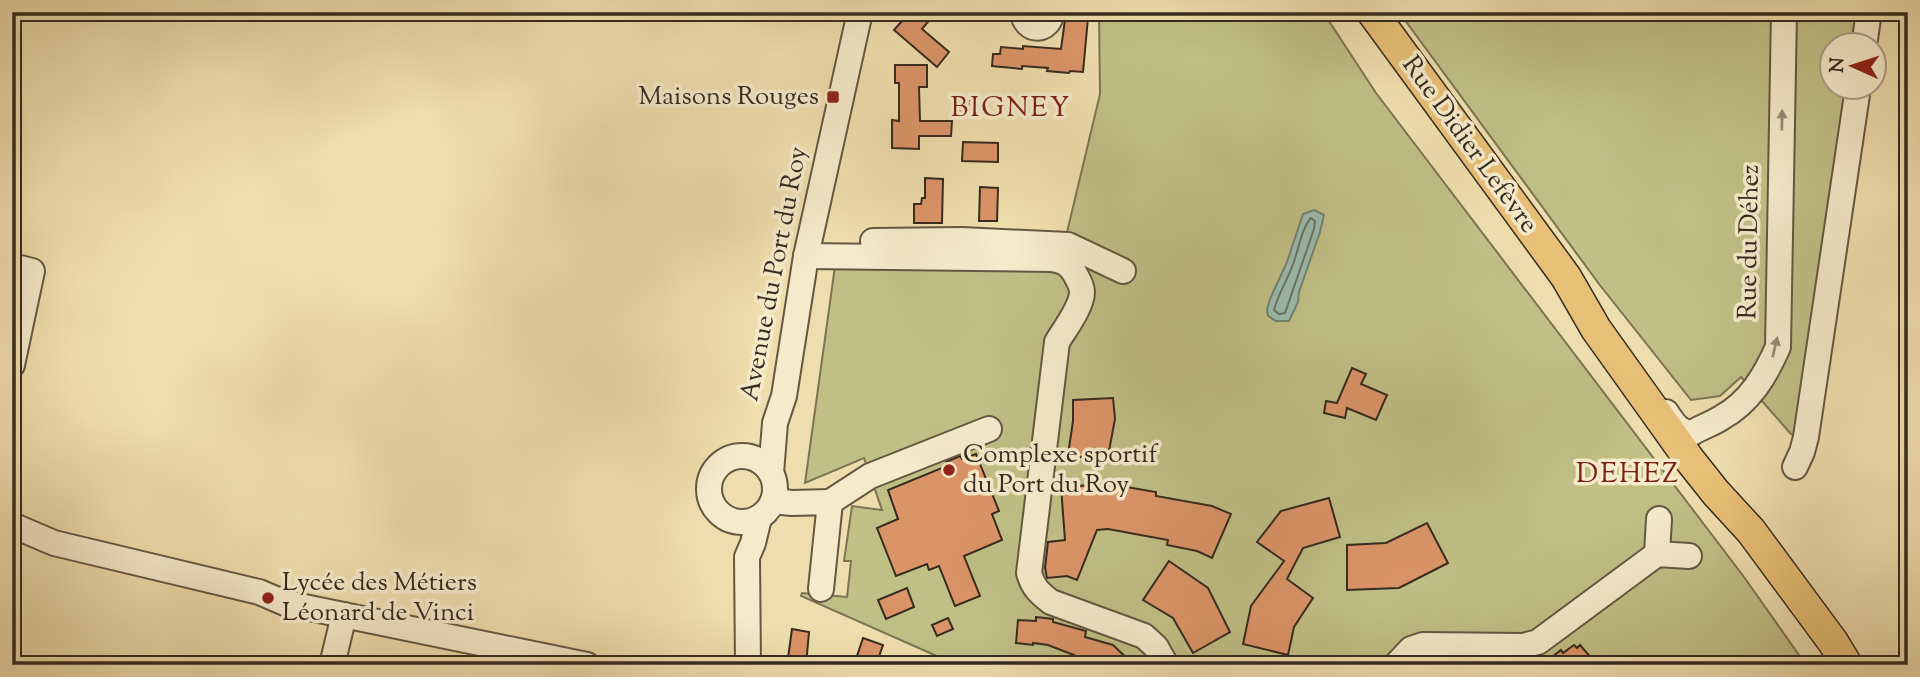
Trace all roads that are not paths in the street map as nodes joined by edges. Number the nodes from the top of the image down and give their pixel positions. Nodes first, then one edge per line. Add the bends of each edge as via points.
1 (860, 12) edge
2 (1023, 12) edge
3 (1052, 12) edge
4 (1372, 12) edge
5 (1784, 12) edge
6 (1869, 12) edge
7 (1866, 32) edge
8 (1856, 102) edge
9 (808, 249) junction
10 (12, 267) edge
11 (1123, 271) dead end
12 (1566, 277) junction
13 (15, 340) edge
14 (12, 365) edge
15 (1625, 369) junction
16 (775, 423) junction
17 (989, 429) dead end
18 (1692, 433) junction
19 (746, 456) junction
20 (1795, 467) dead end
21 (771, 473) junction
22 (830, 502) junction
23 (766, 509) junction
24 (726, 519) junction
25 (1659, 519) dead end
26 (12, 525) edge
27 (1751, 531) junction
28 (1657, 554) junction
29 (1689, 556) dead end
30 (747, 557) junction
31 (821, 589) dead end
32 (344, 615) junction
33 (332, 665) edge
34 (587, 665) edge
35 (748, 665) edge
36 (1166, 665) edge
37 (1396, 665) edge
38 (1847, 665) edge

1 - 9 street, Avenue du Port du Roy
2 - 3 street via 1028,25 1041,28 1048,25
4 - 12 main road, Rue Didier Lefèvre
18 -> 5 street, Rue du Déhez via 1741,405 1766,373 1778,347
6 - 7 street
8 - 20 street via 1806,437
9 - 11 street via 962,240 1068,245
9 - 16 street, Avenue du Port du Roy via 784,396
9 - 36 street via 1051,259 1070,265 1082,293 1057,342 1029,573 1032,584 1051,602 1144,636
10 - 13 street via 32,271
12 - 15 main road, Rue Didier Lefèvre
12 - 18 main road, Rue Didier Lefèvre via 1616,332
13 - 14 street
15 - 18 street via 1644,382 1679,430
15 - 27 main road, Rue Didier Lefèvre via 1700,474
16 - 19 street, Avenue du Port du Roy
16 - 21 street, Avenue du Port du Roy
17 - 22 street via 870,476
18 - 27 main road, Rue Didier Lefèvre
19 - 21 street
19 - 24 street, Avenue du Port du Roy via 724,461 710,479 710,502
21 - 23 street, Avenue du Port du Roy via 774,482
22 - 23 street
22 - 31 street
23 - 24 street via 748,522
23 - 30 street, Avenue du Port du Roy
24 - 30 street, Avenue du Port du Roy
25 - 28 street
26 - 32 street via 54,543
27 - 38 main road, Rue Didier Lefèvre
28 - 29 street
28 - 37 street via 1538,642 1523,646 1423,645 1411,649
30 - 35 street, Avenue du Port du Roy
32 - 33 street
32 - 34 street

